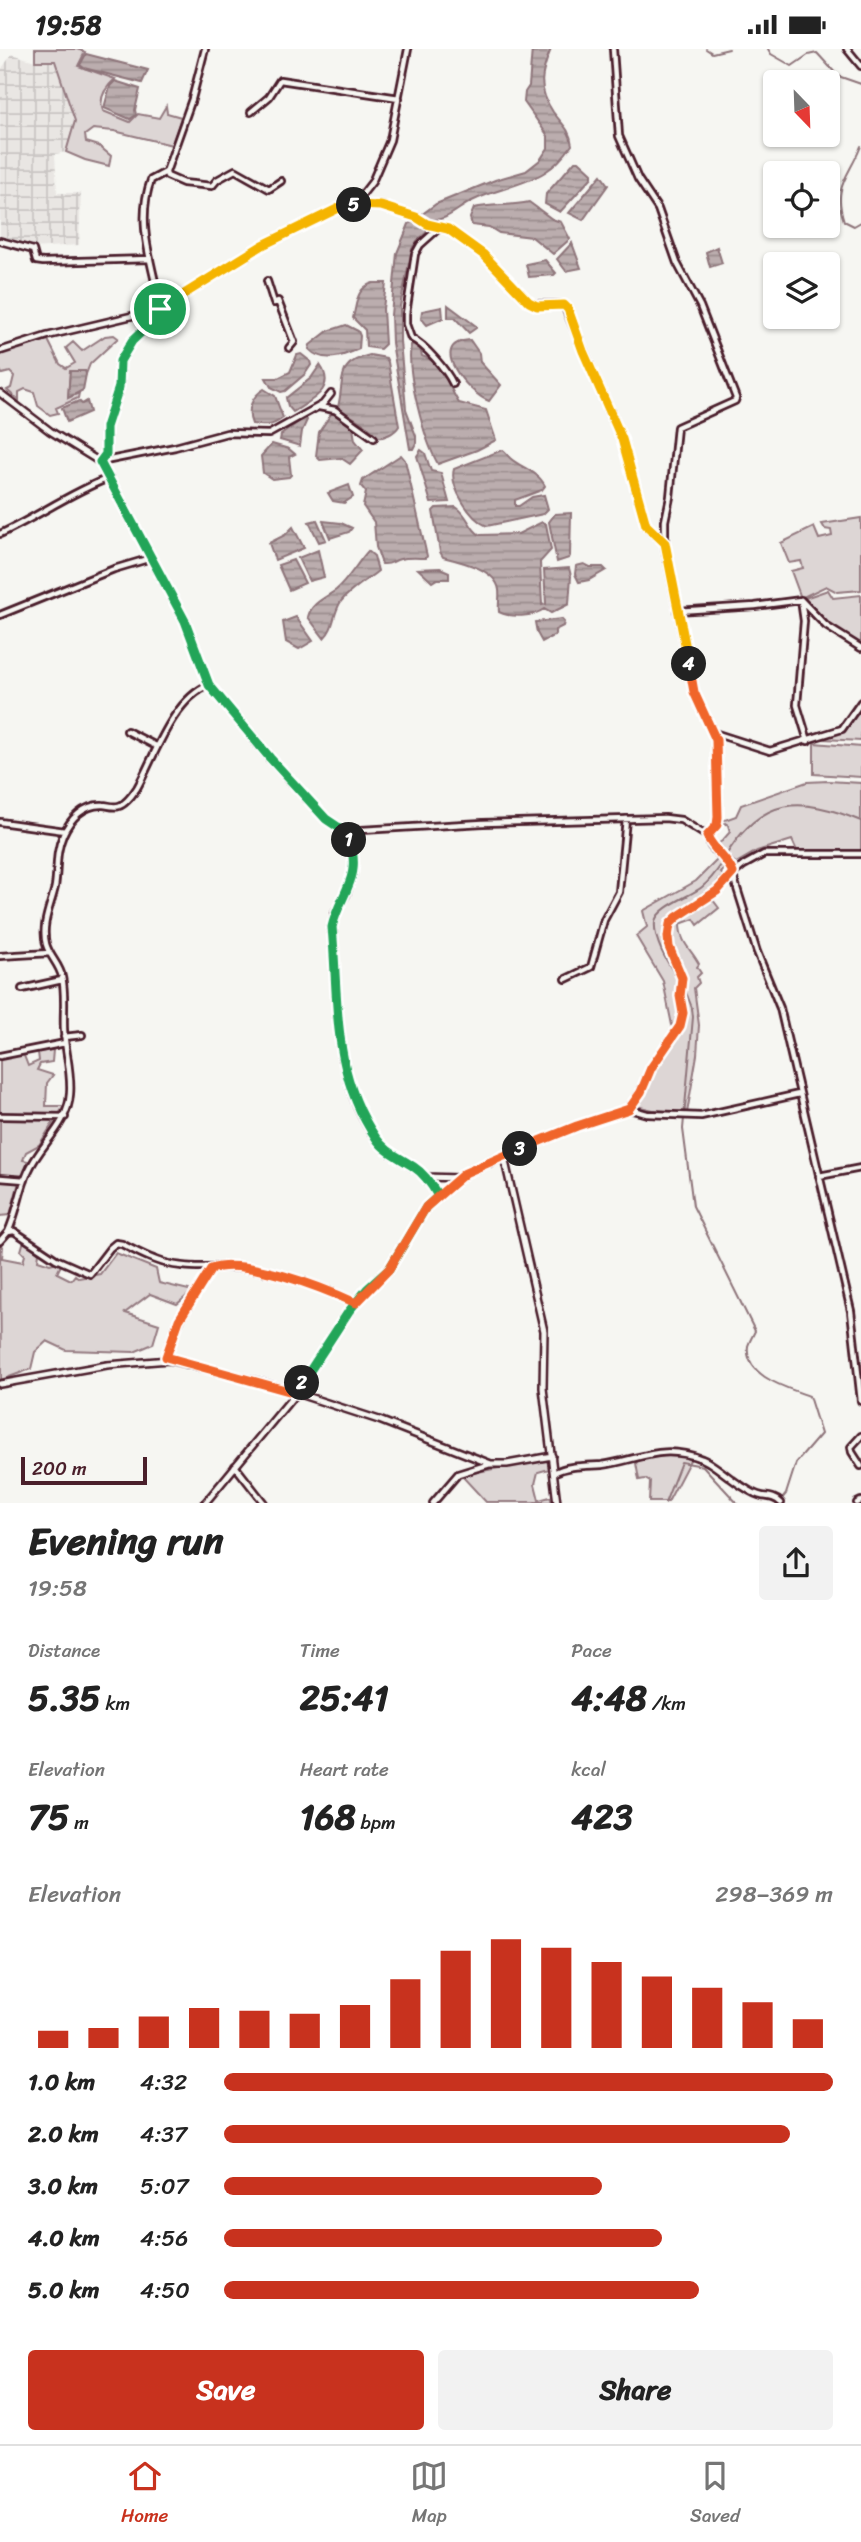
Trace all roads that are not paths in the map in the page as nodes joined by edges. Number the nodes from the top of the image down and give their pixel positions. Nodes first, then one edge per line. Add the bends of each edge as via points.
1 (205, 49) edge
2 (408, 49) edge
3 (613, 49) edge
4 (847, 49) edge
5 (861, 67) edge
6 (399, 98) junction
7 (251, 112) dead end
8 (166, 172) junction
9 (281, 181) dead end
10 (354, 205) junction
11 (439, 227) junction
12 (0, 241) edge
13 (150, 259) junction
14 (267, 281) dead end
15 (160, 309) junction
16 (289, 348) dead end
17 (0, 351) edge
18 (453, 384) dead end
19 (0, 393) edge
20 (331, 394) dead end
21 (318, 407) junction
22 (374, 438) dead end
23 (100, 462) junction
24 (109, 478) junction
25 (0, 534) edge
26 (665, 543) junction
27 (151, 558) junction
28 (801, 600) junction
29 (677, 611) junction
30 (0, 615) edge
31 (861, 648) edge
32 (209, 685) junction
33 (861, 702) edge
34 (127, 731) dead end
35 (714, 733) junction
36 (808, 741) junction
37 (156, 747) junction
38 (626, 819) junction
39 (0, 822) edge
40 (65, 831) junction
41 (344, 831) junction
42 (707, 836) junction
43 (861, 854) edge
44 (733, 873) junction
45 (50, 953) junction
46 (0, 956) edge
47 (566, 979) dead end
48 (62, 980) junction
49 (22, 989) dead end
50 (82, 1035) dead end
51 (65, 1040) junction
52 (0, 1056) edge
53 (799, 1094) junction
54 (629, 1109) junction
55 (0, 1116) edge
56 (65, 1117) junction
57 (504, 1157) junction
58 (861, 1168) edge
59 (425, 1177) junction
60 (819, 1177) junction
61 (0, 1178) edge
62 (460, 1178) junction
63 (24, 1180) junction
64 (438, 1196) junction
65 (8, 1233) junction
66 (0, 1241) edge
67 (213, 1267) junction
68 (356, 1303) junction
69 (168, 1360) junction
70 (0, 1384) edge
71 (296, 1393) junction
72 (861, 1401) edge
73 (861, 1436) edge
74 (552, 1456) junction
75 (491, 1464) junction
76 (235, 1466) junction
77 (861, 1466) edge
78 (554, 1473) junction
79 (205, 1503) edge
80 (264, 1503) edge
81 (433, 1503) edge
82 (557, 1503) edge
83 (782, 1503) edge

1 - 8 street
2 - 6 street
3 - 26 street via 619,136 657,209 736,398 677,427
4 - 5 street
6 - 7 street via 280,81
6 - 10 street via 390,140 372,182
8 - 9 street via 183,183 212,185 235,170 269,188
8 - 13 street via 151,180 145,195 143,215
10 - 11 street via 381,206
10 - 15 street via 263,245
11 - 18 street via 415,254 406,324 408,335 444,369
11 - 26 street via 484,255 529,302 568,309 622,439 646,525
12 - 13 street via 33,250 36,261 43,263
13 - 15 street
14 - 16 street via 294,342
15 - 17 street
15 - 23 street via 120,361 119,387 106,427 106,454
19 - 23 street
20 - 21 street
21 - 22 street via 335,410
21 - 23 street via 269,434 228,433
23 - 24 street
24 - 25 street
24 - 27 street
26 - 29 street
27 - 30 street
27 - 32 street via 185,621
28 - 29 street
28 - 31 street via 826,626
28 - 36 street via 804,621 797,705
29 - 35 street via 694,692
32 - 37 street via 186,703
32 - 41 street via 289,779 326,819
33 - 36 street via 842,729
34 - 37 street
35 - 36 street via 770,751
35 - 42 street via 718,817
37 - 40 street via 128,800 118,807 93,805 81,811
38 - 41 street
38 - 42 street via 681,820
38 - 47 street via 619,892 604,920 592,967
39 - 40 street
40 - 45 street via 56,856 46,927
41 - 59 street via 353,853 353,874 332,927 343,1067 378,1142
42 - 44 street
43 - 44 street via 764,854
44 - 53 street via 780,1008
44 - 54 street via 717,891 670,924 669,947 682,978 683,1013 680,1026
45 - 46 street
45 - 48 street
48 - 49 street
48 - 51 street
50 - 51 street
51 - 52 street
51 - 56 street via 70,1094
53 - 54 street via 710,1115 646,1114
53 - 60 street
54 - 57 street
55 - 56 street
56 - 63 street
57 - 62 street
57 - 74 street via 544,1331 543,1388
58 - 60 street
59 - 62 street
59 - 64 street
60 - 72 street via 851,1311
61 - 63 street
62 - 64 street
63 - 65 street
64 - 68 street via 426,1207 389,1269
65 - 66 street
65 - 67 street via 14,1231 90,1274 116,1244 163,1262
67 - 68 street via 288,1277
67 - 69 street via 179,1320
68 - 71 street
69 - 70 street via 107,1365
69 - 71 street
71 - 75 street
71 - 76 street
73 - 77 street via 851,1447
74 - 75 street
74 - 78 street
75 - 81 street via 458,1474
76 - 79 street
76 - 80 street
78 - 82 street
78 - 83 street via 667,1452 705,1459 757,1495

